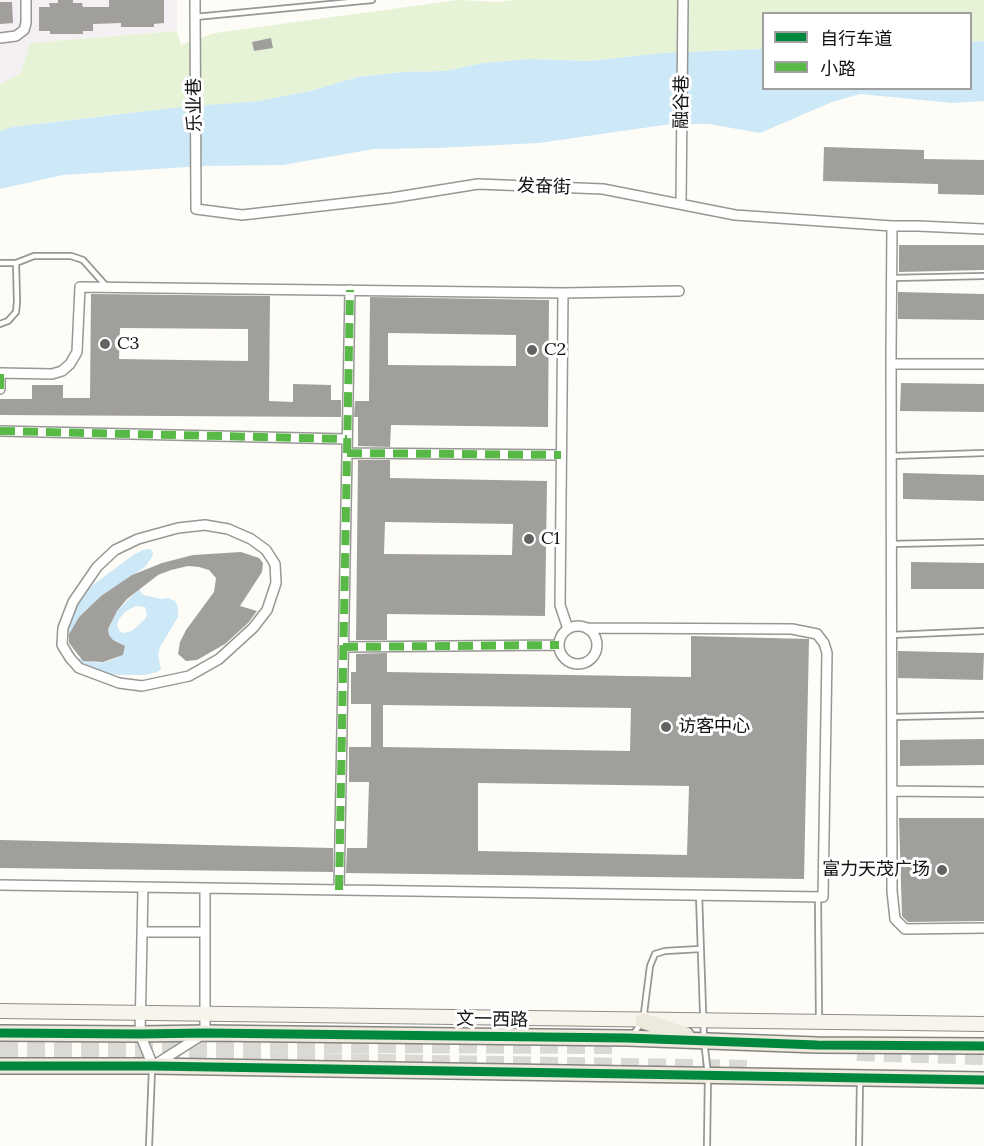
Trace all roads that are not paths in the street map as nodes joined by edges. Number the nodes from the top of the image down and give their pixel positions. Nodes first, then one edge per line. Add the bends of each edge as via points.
1 (26, 0) edge
2 (195, 0) edge
3 (372, 0) edge
4 (683, 1) edge
5 (195, 17) junction
6 (0, 38) edge
7 (681, 204) junction
8 (196, 209) joint
9 (892, 226) junction
10 (984, 229) edge
11 (0, 263) edge
12 (16, 263) junction
13 (984, 276) edge
14 (892, 278) junction
15 (107, 287) junction
16 (350, 290) junction
17 (679, 291) dead end
18 (563, 293) junction
19 (0, 324) edge
20 (891, 364) junction
21 (984, 364) edge
22 (0, 373) edge
23 (0, 389) edge
24 (0, 431) edge
25 (347, 439) junction
26 (347, 453) junction
27 (984, 453) edge
28 (561, 455) junction
29 (891, 456) junction
30 (138, 539) joint
31 (984, 542) edge
32 (891, 544) junction
33 (587, 628) junction
34 (568, 629) junction
35 (984, 631) edge
36 (891, 635) junction
37 (559, 645) junction
38 (343, 647) junction
39 (984, 715) edge
40 (892, 717) junction
41 (892, 791) junction
42 (984, 792) edge
43 (0, 885) edge
44 (144, 887) junction
45 (205, 888) junction
46 (339, 890) junction
47 (699, 895) junction
48 (818, 897) junction
49 (984, 928) edge
50 (142, 932) junction
51 (203, 932) junction
52 (700, 950) junction
53 (0, 1011) edge
54 (141, 1013) junction
55 (205, 1015) junction
56 (643, 1021) junction
57 (703, 1021) junction
58 (819, 1022) junction
59 (984, 1024) edge
60 (0, 1033) edge
61 (205, 1033) junction
62 (140, 1034) junction
63 (627, 1038) junction
64 (704, 1040) junction
65 (984, 1046) edge
66 (0, 1066) edge
67 (153, 1066) junction
68 (708, 1075) junction
69 (860, 1078) junction
70 (984, 1080) edge
71 (149, 1146) edge
72 (707, 1146) edge
73 (859, 1146) edge

1 - 6 street via 24,30 16,36
2 - 5 street, 乐业巷
3 - 5 lane
4 - 7 street, 融谷巷
5 - 8 street, 乐业巷
7 - 8 street, 发奋街 via 603,189 478,184 242,215
7 - 9 street, 发奋街 via 735,215
9 - 10 street, 发奋街
9 - 14 street
11 - 12 lane
12 - 15 lane via 34,256 71,256 83,260
12 - 19 lane via 16,312
13 - 14 lane
14 - 20 street
15 - 16 street
15 - 22 street via 80,287 77,352 62,371
16 - 18 street
16 - 25 street
17 - 18 street
18 - 28 street
20 - 21 street
20 - 29 street
22 - 23 street
24 - 25 street
25 - 26 street
26 - 28 street
26 - 38 street
27 - 29 lane
28 - 34 street via 560,605
29 - 32 street
30 - 30 street via 205,525 251,539 266,550 275,564 276,583 267,610 219,659 189,676 142,686 119,683 79,668 62,645 63,628 73,602 97,567 115,550
31 - 32 lane
32 - 36 street
33 - 34 street
33 - 37 street via 597,644 590,661 578,664 567,660
33 - 48 street via 792,628 817,634 827,653 824,897
34 - 37 street
35 - 36 lane
36 - 40 street
37 - 38 street
38 - 46 street
39 - 40 lane
40 - 41 street
41 - 42 street
41 - 49 street via 895,919 905,930
43 - 44 street
44 - 45 street
44 - 50 street
45 - 46 street
45 - 51 street
46 - 47 street
47 - 48 street
47 - 52 lane
48 - 58 lane
50 - 51 street
50 - 54 street
51 - 55 street
52 - 56 lane via 654,954
52 - 57 lane
53 - 54 main road
54 - 55 main road
54 - 62 street
55 - 56 main road
55 - 61 street
56 - 57 main road
56 - 63 lane
56 - 64 main road
57 - 58 main road
57 - 64 lane
58 - 59 main road
60 - 62 main road, 文一西路
61 - 62 main road, 文一西路
61 - 63 main road, 文一西路
61 - 67 street
62 - 67 street
63 - 64 main road, 文一西路
64 - 65 main road, 文一西路
64 - 68 lane
66 - 67 main road
67 - 68 main road
67 - 71 lane
68 - 69 main road
68 - 72 lane
69 - 70 main road
69 - 73 lane

